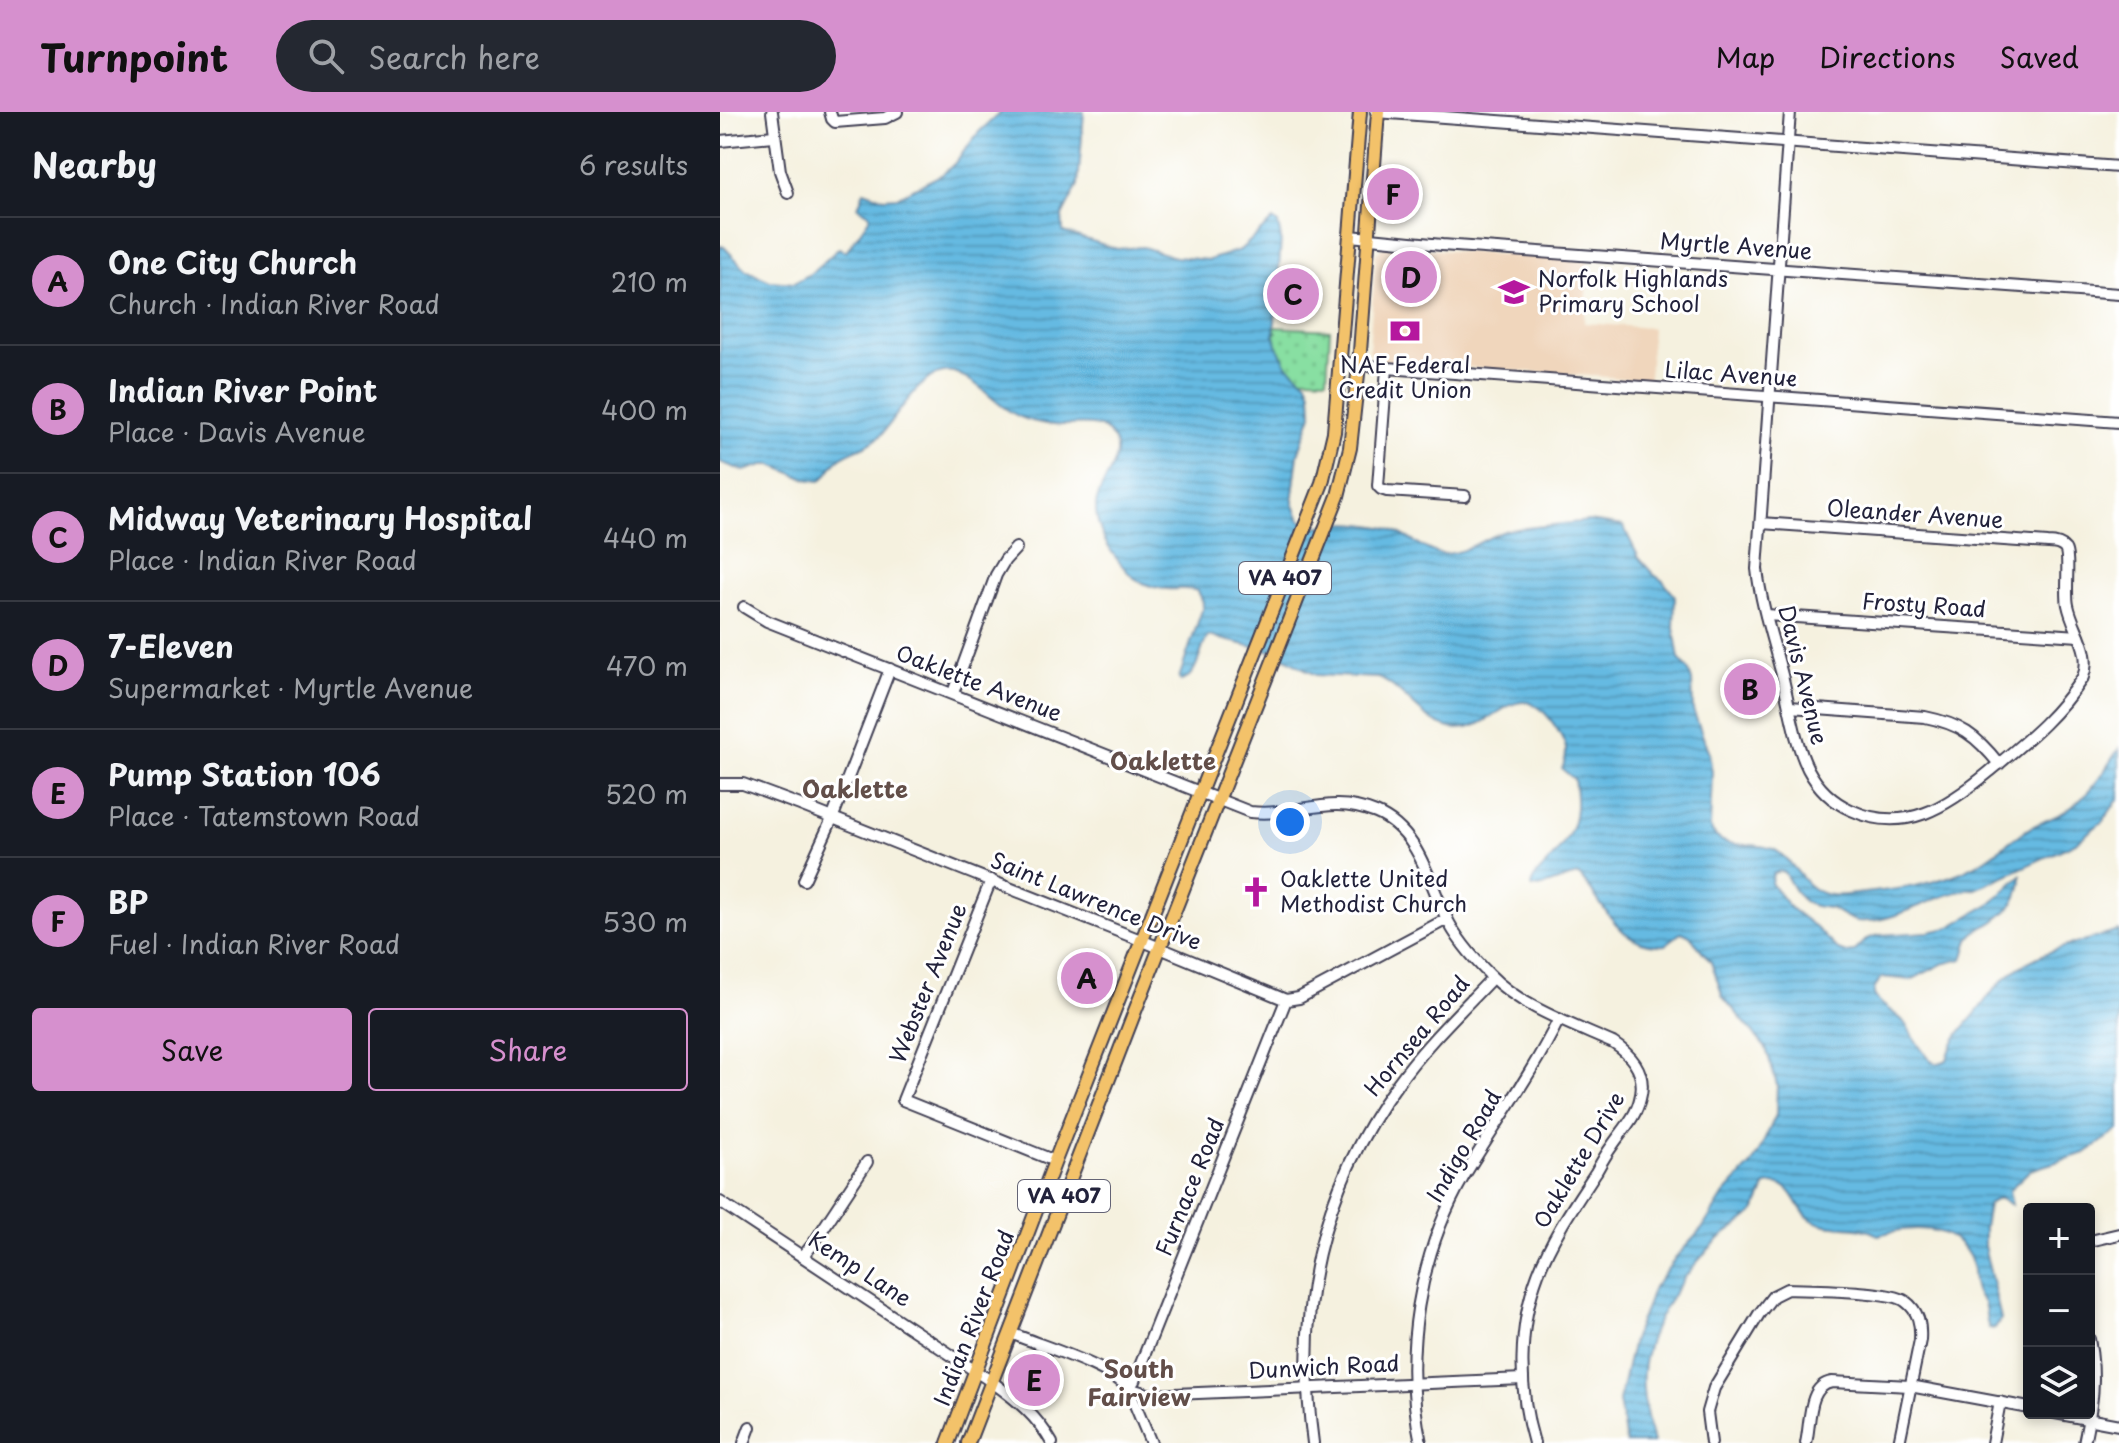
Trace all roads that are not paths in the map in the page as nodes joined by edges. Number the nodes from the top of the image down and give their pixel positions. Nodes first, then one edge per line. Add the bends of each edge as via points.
1 (772, 112) edge
2 (830, 112) edge
3 (897, 112) edge
4 (1360, 112) edge
5 (1377, 112) edge
6 (1790, 112) edge
7 (774, 136) junction
8 (720, 141) edge
9 (1788, 142) junction
10 (2119, 167) edge
11 (788, 193) dead end
12 (1350, 236) junction
13 (1369, 238) junction
14 (1779, 270) junction
15 (2119, 294) edge
16 (1339, 362) junction
17 (1359, 365) junction
18 (1387, 368) junction
19 (1770, 397) junction
20 (2119, 422) edge
21 (1465, 496) dead end
22 (1761, 523) junction
23 (1016, 548) dead end
24 (2065, 549) joint
25 (744, 607) dead end
26 (1766, 615) junction
27 (2079, 636) junction
28 (890, 669) junction
29 (953, 693) junction
30 (1790, 707) junction
31 (1999, 764) junction
32 (720, 784) edge
33 (1201, 794) junction
34 (1219, 800) junction
35 (832, 819) junction
36 (804, 880) dead end
37 (991, 880) junction
38 (1447, 919) junction
39 (1143, 941) junction
40 (1160, 948) junction
41 (1492, 978) junction
42 (1286, 1000) junction
43 (1559, 1019) junction
44 (1055, 1161) junction
45 (867, 1162) dead end
46 (720, 1202) edge
47 (2119, 1234) edge
48 (2095, 1240) edge
49 (804, 1255) junction
50 (1011, 1333) junction
51 (2090, 1347) edge
52 (977, 1370) junction
53 (1523, 1379) junction
54 (992, 1382) junction
55 (1415, 1383) junction
56 (1910, 1386) junction
57 (1128, 1388) junction
58 (1308, 1388) junction
59 (2000, 1402) junction
60 (2023, 1407) edge
61 (2084, 1419) edge
62 (2089, 1420) junction
63 (2119, 1425) edge
64 (750, 1427) dead end
65 (744, 1443) edge
66 (948, 1443) edge
67 (968, 1443) edge
68 (1052, 1443) edge
69 (1151, 1443) edge
70 (1313, 1443) edge
71 (1421, 1443) edge
72 (1534, 1443) edge
73 (1711, 1443) edge
74 (1806, 1443) edge
75 (1899, 1443) edge
76 (1992, 1443) edge
77 (2084, 1443) edge

1 - 7 street
2 - 3 street via 835,122 885,118
4 - 12 main road, Indian River Road / VA 407
5 - 9 street
5 - 13 main road, Indian River Road / VA 407
6 - 9 street, Davis Avenue
7 - 8 street
7 - 11 street
9 - 10 street
9 - 14 street, Davis Avenue
12 - 13 street, Myrtle Avenue
12 - 16 main road, Indian River Road / VA 407
13 - 14 street, Myrtle Avenue
13 - 17 main road, Indian River Road / VA 407
14 - 15 street, Myrtle Avenue
14 - 19 street, Davis Avenue
16 - 17 street, Lilac Avenue
16 - 33 main road, Indian River Road / VA 407 via 1325,472
17 - 18 street, Lilac Avenue
17 - 34 main road, Indian River Road / VA 407 via 1343,479
18 - 19 street, Lilac Avenue
18 - 21 street via 1378,486
19 - 20 street, Lilac Avenue
19 - 22 street, Davis Avenue
22 - 24 street, Oleander Avenue via 2048,543
22 - 26 street, Davis Avenue via 1757,569
23 - 29 street via 996,575
24 - 27 street, Davis Avenue via 2068,605
25 - 28 street, Oaklette Avenue
26 - 27 street, Frosty Road
26 - 30 street, Davis Avenue
27 - 31 street, Davis Avenue via 2087,661 2083,677 2041,729
28 - 29 street, Oaklette Avenue
28 - 35 street
29 - 33 street, Oaklette Avenue
30 - 31 street via 1941,720 1976,738
30 - 31 street, Davis Avenue via 1812,776 1833,800 1862,815 1893,820 1926,813 1963,794
32 - 35 street, Saint Lawrence Drive via 743,784
33 - 34 street, Oaklette Drive
33 - 39 main road, Indian River Road / VA 407
34 - 38 street, Oaklette Drive via 1269,814 1330,804 1378,814 1396,825 1415,848
34 - 40 main road, Indian River Road / VA 407
35 - 36 street
35 - 37 street, Saint Lawrence Drive
37 - 39 street, Saint Lawrence Drive
37 - 44 street, Webster Avenue via 903,1100
38 - 41 street, Oaklette Drive
38 - 42 street via 1299,998
39 - 40 street, Saint Lawrence Drive
39 - 44 main road, Indian River Road / VA 407
40 - 42 street, Saint Lawrence Drive
40 - 50 main road, Indian River Road / VA 407
41 - 43 street, Oaklette Drive
41 - 58 street, Hornsea Road via 1398,1082 1342,1181 1315,1267
42 - 57 street, Furnace Road
43 - 53 street, Oaklette Drive via 1622,1049 1635,1061 1642,1088 1636,1112 1565,1220 1538,1274 1522,1350
43 - 55 street, Indigo Road via 1541,1057 1465,1175 1441,1226 1419,1303
44 - 52 main road, Indian River Road / VA 407
45 - 49 street
46 - 49 street, Kemp Lane
47 - 48 street
49 - 52 street, Kemp Lane
50 - 54 main road, Indian River Road / VA 407
50 - 57 street via 1112,1373
51 - 62 street via 2094,1373
52 - 54 street, Kemp Lane
52 - 66 main road, Indian River Road / VA 407
53 - 55 street, Dunwich Road
53 - 72 street, Oaklette Drive
54 - 67 main road, Indian River Road / VA 407
54 - 68 street, Kemp Lane via 1024,1406
55 - 58 street, Dunwich Road
55 - 71 street, Indigo Road
56 - 59 street
56 - 73 street via 1921,1325 1904,1299 1787,1289 1762,1310 1714,1388 1707,1412
56 - 74 street via 1825,1383 1816,1392
56 - 75 street
57 - 58 street, Dunwich Road via 1151,1395
57 - 69 street
58 - 70 street, Hornsea Road
59 - 60 street
59 - 76 street
61 - 62 street
62 - 63 street
62 - 77 street
64 - 65 street

